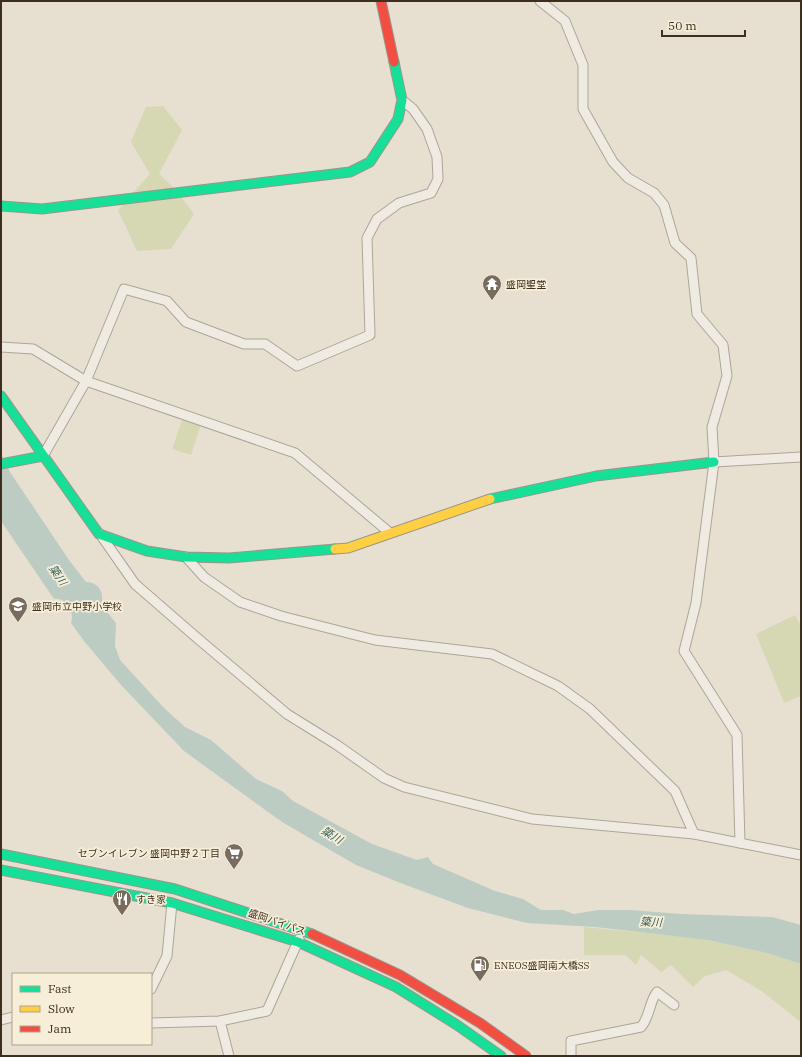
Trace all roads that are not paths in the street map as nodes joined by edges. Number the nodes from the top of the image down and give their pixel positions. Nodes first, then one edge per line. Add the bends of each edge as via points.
1 (381, 1) edge
2 (540, 1) edge
3 (402, 100) junction
4 (1, 206) edge
5 (1, 348) edge
6 (86, 381) junction
7 (1, 396) edge
8 (43, 456) junction
9 (801, 457) edge
10 (714, 462) junction
11 (1, 464) edge
12 (390, 533) junction
13 (99, 534) junction
14 (186, 557) junction
15 (694, 834) junction
16 (740, 843) junction
17 (1, 854) edge
18 (801, 855) edge
19 (1, 870) edge
20 (172, 903) junction
21 (302, 930) junction
22 (298, 942) junction
23 (152, 987) edge
24 (674, 1005) dead end
25 (12, 1018) edge
26 (1, 1020) edge
27 (220, 1021) junction
28 (152, 1023) edge
29 (229, 1056) edge
30 (501, 1056) edge
31 (526, 1056) edge
32 (571, 1056) edge

1 - 3 main road
2 - 10 street via 565,21 583,65 583,109 613,162 628,178 654,193 664,205 674,243 691,258 697,314 723,345 727,376 712,427
3 - 4 main road via 398,118 370,162 350,172 42,209
3 - 6 street via 413,109 427,129 437,157 438,179 431,193 399,203 377,219 367,238 370,334 297,366 265,344 244,344 186,322 167,301 124,289
5 - 6 street via 33,349
6 - 8 street
6 - 12 street via 295,453
7 - 8 main road
8 - 11 main road
8 - 13 main road
9 - 10 street
10 - 12 main road via 596,476 493,498
10 - 16 street via 696,603 684,651 737,735
12 - 14 main road via 348,548 316,552 229,558
13 - 14 main road via 147,551
13 - 15 street via 135,584 191,632 288,714 384,778 423,792 532,819
14 - 15 street via 204,577 240,602 254,607 375,640 492,654 558,686 590,709 675,791
15 - 16 street
16 - 18 street
17 - 21 main road, 盛岡バイパス via 175,889
19 - 20 main road, 盛岡バイパス
20 - 22 main road, 盛岡バイパス
20 - 23 street via 167,956
21 - 22 street
21 - 31 main road, 盛岡バイパス via 400,975 480,1023
22 - 27 street via 267,1011
22 - 30 main road, 盛岡バイパス via 396,987 458,1025
24 - 32 street via 657,992 641,1027 571,1040
25 - 26 street
27 - 28 street
27 - 29 street

